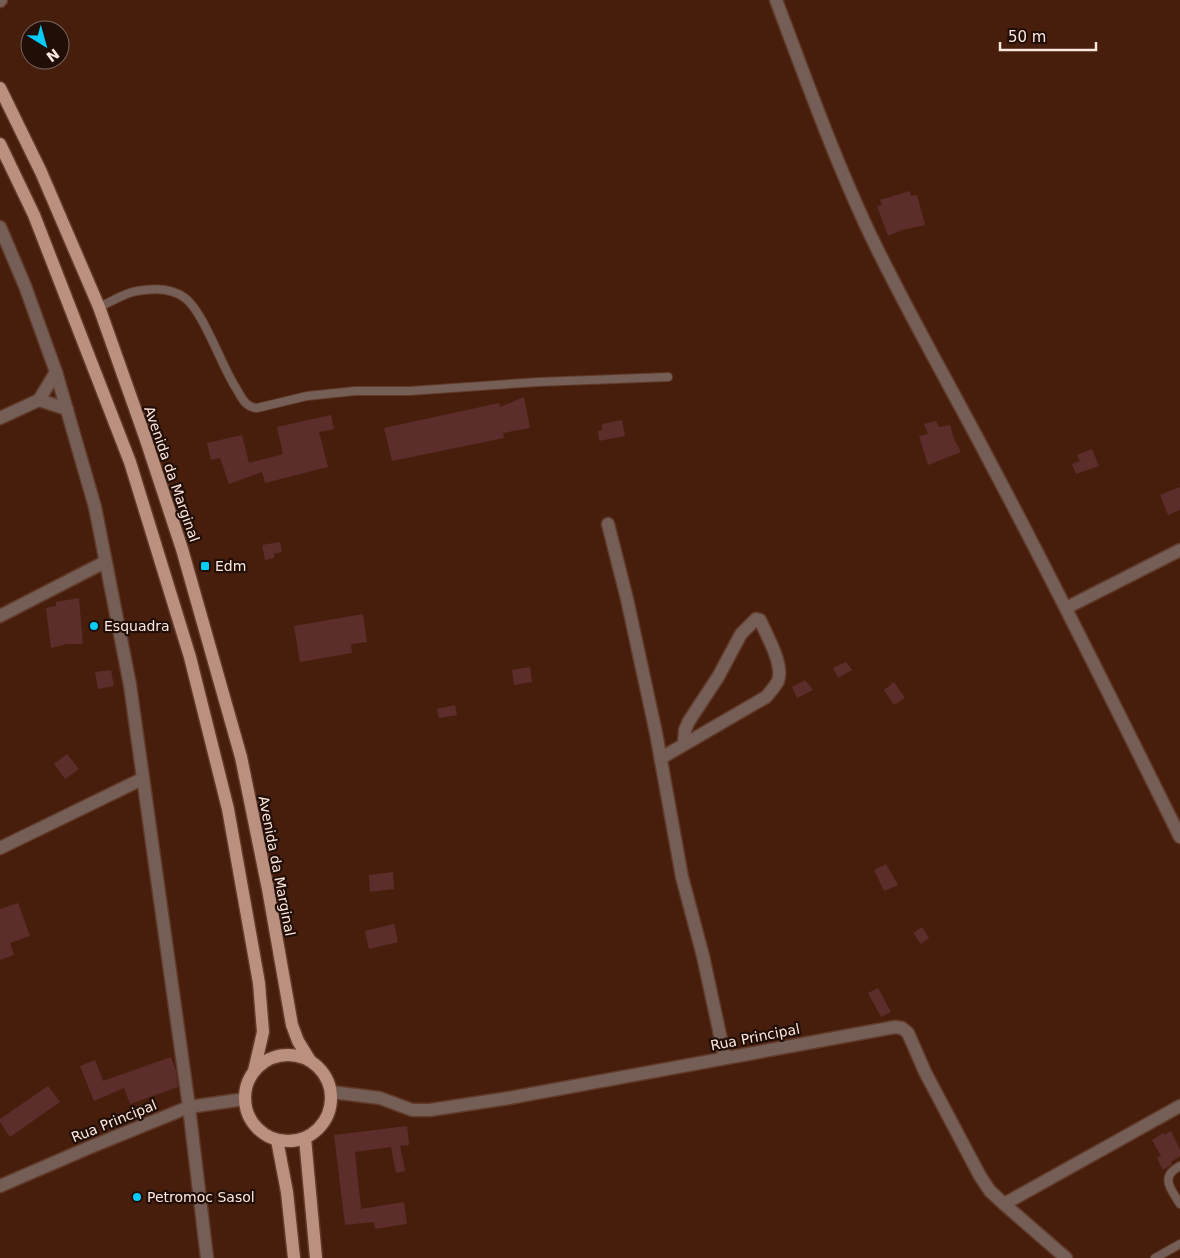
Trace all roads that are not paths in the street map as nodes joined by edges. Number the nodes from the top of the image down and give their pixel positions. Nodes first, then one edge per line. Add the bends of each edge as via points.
1 (776, 0) edge
2 (0, 88) edge
3 (0, 144) edge
4 (0, 227) edge
5 (98, 307) junction
6 (56, 372) junction
7 (668, 377) dead end
8 (39, 400) junction
9 (67, 409) junction
10 (0, 418) edge
11 (608, 524) dead end
12 (1180, 550) edge
13 (105, 562) junction
14 (1066, 608) junction
15 (0, 616) edge
16 (684, 744) junction
17 (661, 758) junction
18 (142, 780) junction
19 (1180, 836) edge
20 (0, 848) edge
21 (725, 1058) junction
22 (309, 1060) junction
23 (254, 1071) junction
24 (331, 1092) junction
25 (244, 1099) junction
26 (1180, 1106) edge
27 (189, 1107) junction
28 (305, 1138) junction
29 (277, 1140) junction
30 (1180, 1166) edge
31 (0, 1186) edge
32 (1004, 1204) junction
33 (1180, 1204) edge
34 (1180, 1244) edge
35 (207, 1258) edge
36 (294, 1258) edge
37 (316, 1258) edge
38 (1066, 1258) edge
39 (1155, 1258) edge

1 - 14 street via 836,158 868,230
2 - 5 main road, Avenida da Marginal via 41,172
3 - 23 main road via 34,215 127,453 190,656 228,809 259,983 263,1032
4 - 6 street
5 - 7 lane via 136,291 159,288 185,298 195,309 230,380 250,408 307,396 355,391
5 - 22 main road, Avenida da Marginal via 182,549 241,757 292,1025
6 - 8 street
6 - 9 street
8 - 9 street
8 - 10 street
9 - 13 street via 95,507
11 - 17 street
12 - 14 street
13 - 15 street
13 - 18 street via 130,685
14 - 19 street
16 - 16 street via 766,697 773,689 779,668 760,620 756,618 741,634 689,721
16 - 17 street
17 - 21 street via 682,876
18 - 20 street
18 - 27 street
21 - 24 street, Rua Principal via 430,1110 412,1110 380,1098
21 - 32 street, Rua Principal via 902,1028 908,1034 980,1176
22 - 23 main road via 280,1055
22 - 24 main road via 320,1068
23 - 25 main road
24 - 28 main road via 328,1114 315,1132
25 - 27 street, Rua Principal
25 - 29 main road via 254,1125
26 - 32 street
27 - 31 street, Rua Principal
27 - 35 street
28 - 29 main road
28 - 37 main road
29 - 36 main road
30 - 33 lane via 1169,1174 1168,1183
32 - 38 street, Rua Principal
34 - 39 lane

